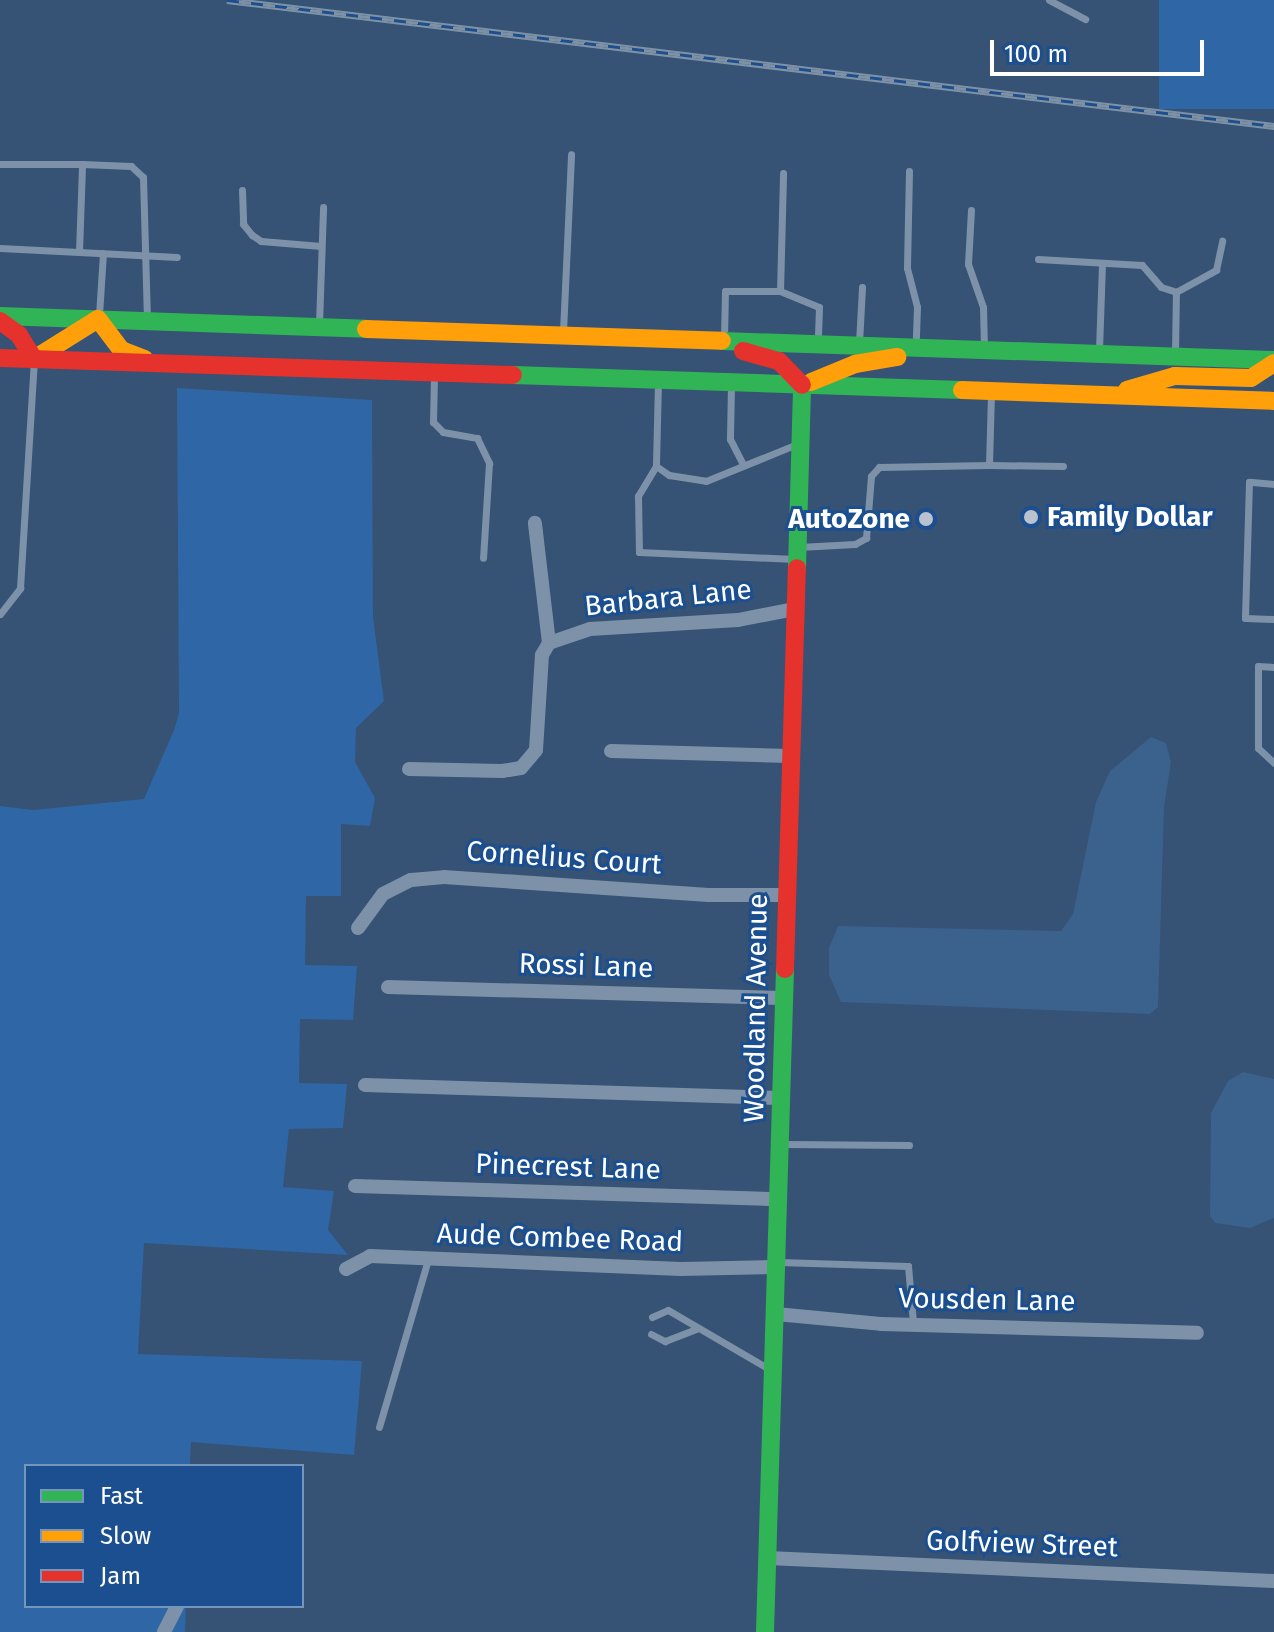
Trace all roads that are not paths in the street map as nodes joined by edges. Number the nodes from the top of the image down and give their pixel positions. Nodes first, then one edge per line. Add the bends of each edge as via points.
1 (1049, 0) edge
2 (1085, 19) dead end
3 (571, 154) dead end
4 (0, 164) edge
5 (82, 164) junction
6 (909, 171) dead end
7 (783, 173) dead end
8 (242, 190) dead end
9 (323, 207) dead end
10 (971, 210) dead end
11 (1222, 241) dead end
12 (321, 246) junction
13 (0, 248) edge
14 (79, 252) junction
15 (103, 253) junction
16 (145, 255) junction
17 (177, 257) dead end
18 (1038, 259) dead end
19 (1102, 263) junction
20 (862, 287) dead end
21 (780, 291) junction
22 (1176, 292) junction
23 (0, 318) edge
24 (98, 319) junction
25 (147, 321) junction
26 (319, 326) junction
27 (563, 335) junction
28 (688, 339) junction
29 (724, 340) junction
30 (818, 344) junction
31 (859, 346) junction
32 (916, 348) junction
33 (957, 349) junction
34 (984, 350) junction
35 (1099, 353) junction
36 (1175, 356) junction
37 (0, 358) edge
38 (34, 359) junction
39 (1274, 362) edge
40 (159, 363) junction
41 (434, 373) junction
42 (658, 380) junction
43 (731, 383) junction
44 (802, 385) junction
45 (991, 391) junction
46 (1107, 396) junction
47 (1274, 401) edge
48 (800, 443) junction
49 (743, 464) junction
50 (989, 465) junction
51 (656, 466) junction
52 (1063, 466) dead end
53 (1274, 484) edge
54 (535, 523) dead end
55 (796, 553) junction
56 (483, 558) dead end
57 (794, 609) junction
58 (0, 614) edge
59 (1274, 619) edge
60 (549, 643) junction
61 (1274, 667) edge
62 (611, 751) dead end
63 (790, 756) junction
64 (1274, 763) edge
65 (409, 769) dead end
66 (786, 895) junction
67 (358, 928) dead end
68 (388, 987) dead end
69 (783, 998) junction
70 (365, 1085) dead end
71 (781, 1098) junction
72 (781, 1144) junction
73 (909, 1145) dead end
74 (355, 1186) dead end
75 (779, 1199) junction
76 (428, 1259) junction
77 (777, 1264) junction
78 (346, 1269) dead end
79 (776, 1314) junction
80 (652, 1317) dead end
81 (913, 1322) junction
82 (697, 1329) junction
83 (1197, 1333) dead end
84 (651, 1334) dead end
85 (774, 1372) junction
86 (379, 1427) dead end
87 (768, 1558) junction
88 (1274, 1581) edge
89 (176, 1608) edge
90 (164, 1632) edge
91 (765, 1632) edge

1 - 2 lane
3 - 27 lane
4 - 5 lane
5 - 14 lane
5 - 16 lane via 131,166 143,177
6 - 32 lane via 907,268 917,307
7 - 21 lane
8 - 12 lane via 243,224 252,235 261,241
9 - 12 lane
10 - 34 lane via 968,264 983,307
11 - 22 lane via 1216,270
12 - 26 lane
13 - 14 lane
14 - 15 lane
15 - 16 lane
15 - 24 lane
16 - 17 lane
16 - 25 lane
18 - 19 lane
19 - 22 lane via 1142,265 1161,287
19 - 35 lane
20 - 31 lane
21 - 29 lane via 725,291
21 - 30 lane via 819,307
22 - 36 lane
23 - 24 main road
23 - 38 main road
24 - 25 main road
24 - 38 main road
24 - 40 main road via 121,350
25 - 26 main road
26 - 27 main road
27 - 28 main road
28 - 29 main road
28 - 44 main road via 779,361
29 - 30 main road
30 - 31 main road
31 - 32 main road
32 - 33 main road
33 - 34 main road
33 - 44 main road via 855,364
34 - 35 main road
35 - 36 main road
36 - 39 main road
37 - 38 main road
38 - 40 main road
38 - 58 lane via 20,588
39 - 46 main road via 1251,378 1175,376
40 - 41 main road
41 - 42 main road
41 - 56 lane via 433,422 443,432 477,438 489,463
42 - 43 main road
42 - 51 lane
43 - 44 main road
43 - 49 lane via 730,439
44 - 45 main road
44 - 48 main road, Woodland Avenue
45 - 46 main road
45 - 50 lane
46 - 47 main road
48 - 49 lane
48 - 55 main road, Woodland Avenue
49 - 51 lane via 698,482
50 - 52 lane
50 - 55 lane via 879,467 871,476 866,538
51 - 55 lane via 638,496 639,552
53 - 59 lane via 1249,482 1245,618
54 - 60 street
55 - 57 main road, Woodland Avenue
57 - 60 street, Barbara Lane via 738,620 590,629
57 - 63 main road, Woodland Avenue
60 - 65 street via 542,655 536,750 528,762 502,771
61 - 64 lane via 1258,666 1258,748
62 - 63 street
63 - 66 main road, Woodland Avenue
66 - 67 street, Cornelius Court via 708,895 444,877 411,880 383,894
66 - 69 main road, Woodland Avenue
68 - 69 street, Rossi Lane
69 - 71 main road, Woodland Avenue
70 - 71 street
71 - 72 main road, Woodland Avenue
72 - 73 lane
72 - 75 main road, Woodland Avenue
74 - 75 street, Pinecrest Lane
75 - 77 main road, Woodland Avenue
76 - 77 street, Aude Combee Road
76 - 78 street, Aude Combee Road via 370,1256
76 - 86 lane
77 - 79 main road, Woodland Avenue
77 - 81 lane via 908,1266
79 - 81 street, Vousden Lane
79 - 85 main road, Woodland Avenue
80 - 82 lane via 668,1310
81 - 83 street, Vousden Lane
82 - 84 lane via 665,1341
82 - 85 lane
85 - 87 main road, Woodland Avenue
87 - 88 street, Golfview Street
87 - 91 main road, Woodland Avenue
89 - 90 street

